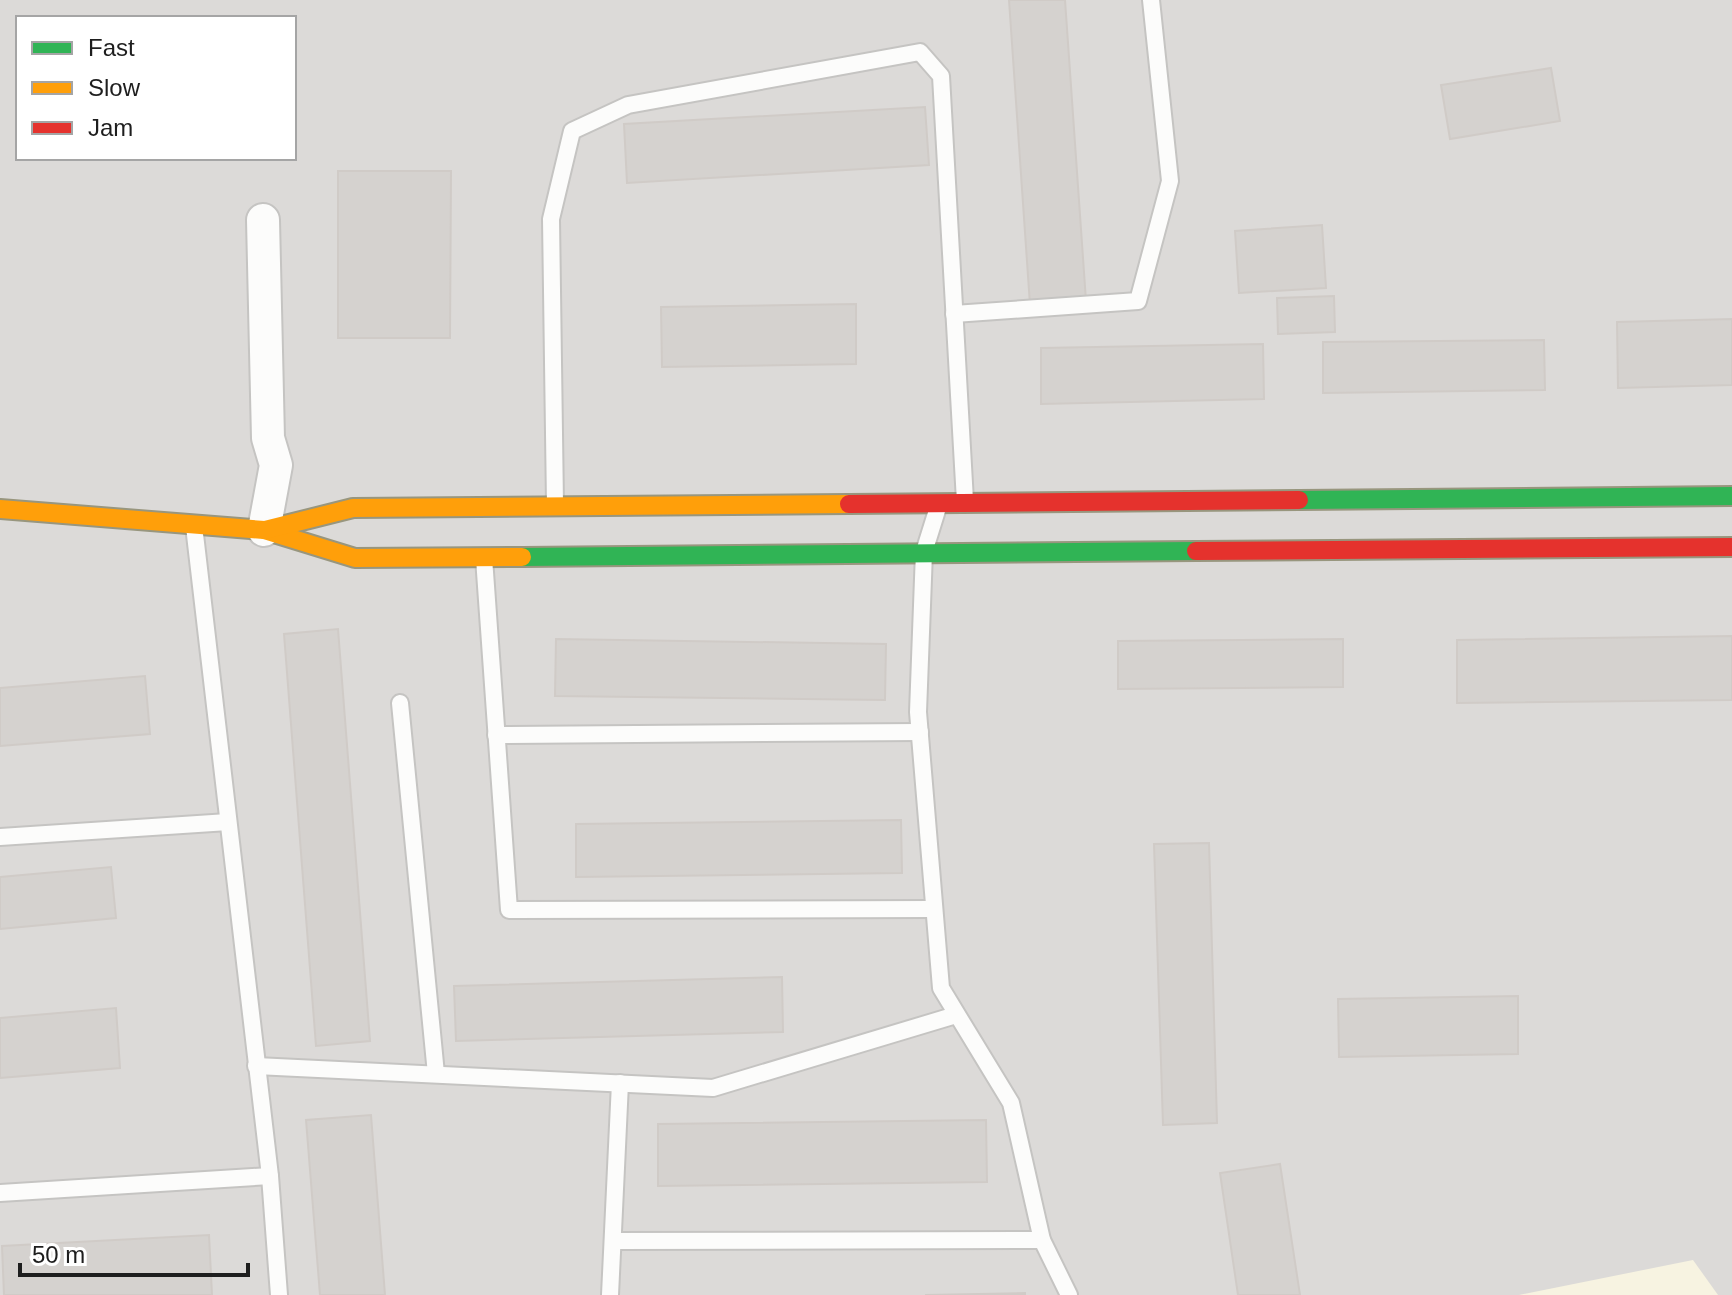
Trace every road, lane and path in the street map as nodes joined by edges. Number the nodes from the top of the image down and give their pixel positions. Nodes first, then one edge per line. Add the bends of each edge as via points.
1 (1151, 0) edge
2 (263, 220) dead end
3 (954, 314) junction
4 (1732, 496) edge
5 (965, 502) junction
6 (940, 503) junction
7 (555, 506) junction
8 (0, 509) edge
9 (193, 524) junction
10 (264, 530) junction
11 (1732, 547) edge
12 (924, 552) junction
13 (483, 556) junction
14 (400, 703) dead end
15 (920, 732) junction
16 (496, 735) junction
17 (228, 822) junction
18 (0, 837) edge
19 (934, 909) junction
20 (956, 1015) junction
21 (256, 1066) junction
22 (436, 1074) junction
23 (620, 1083) junction
24 (270, 1176) junction
25 (0, 1193) edge
26 (1042, 1240) junction
27 (613, 1241) junction
28 (279, 1295) edge
29 (610, 1295) edge
30 (1069, 1295) edge

1 - 3 lane via 1170,181 1138,301
2 - 10 street via 268,438 276,465
3 - 5 lane
3 - 7 lane via 941,76 920,52 628,105 572,131 551,219
4 - 5 street
5 - 6 street
6 - 7 street
6 - 12 lane
7 - 10 street via 353,508
8 - 9 street
9 - 10 street
9 - 17 lane
10 - 13 street via 355,558
11 - 12 street
12 - 13 street
12 - 15 lane
13 - 16 lane
14 - 22 lane
15 - 16 lane
15 - 19 lane
16 - 19 lane via 509,910
17 - 18 lane
17 - 21 lane
19 - 20 lane via 941,988
20 - 23 lane via 713,1088
20 - 26 lane via 1011,1103
21 - 22 lane
21 - 24 lane
22 - 23 lane
23 - 27 lane
24 - 25 lane
24 - 28 lane
26 - 27 lane
26 - 30 lane
27 - 29 lane

